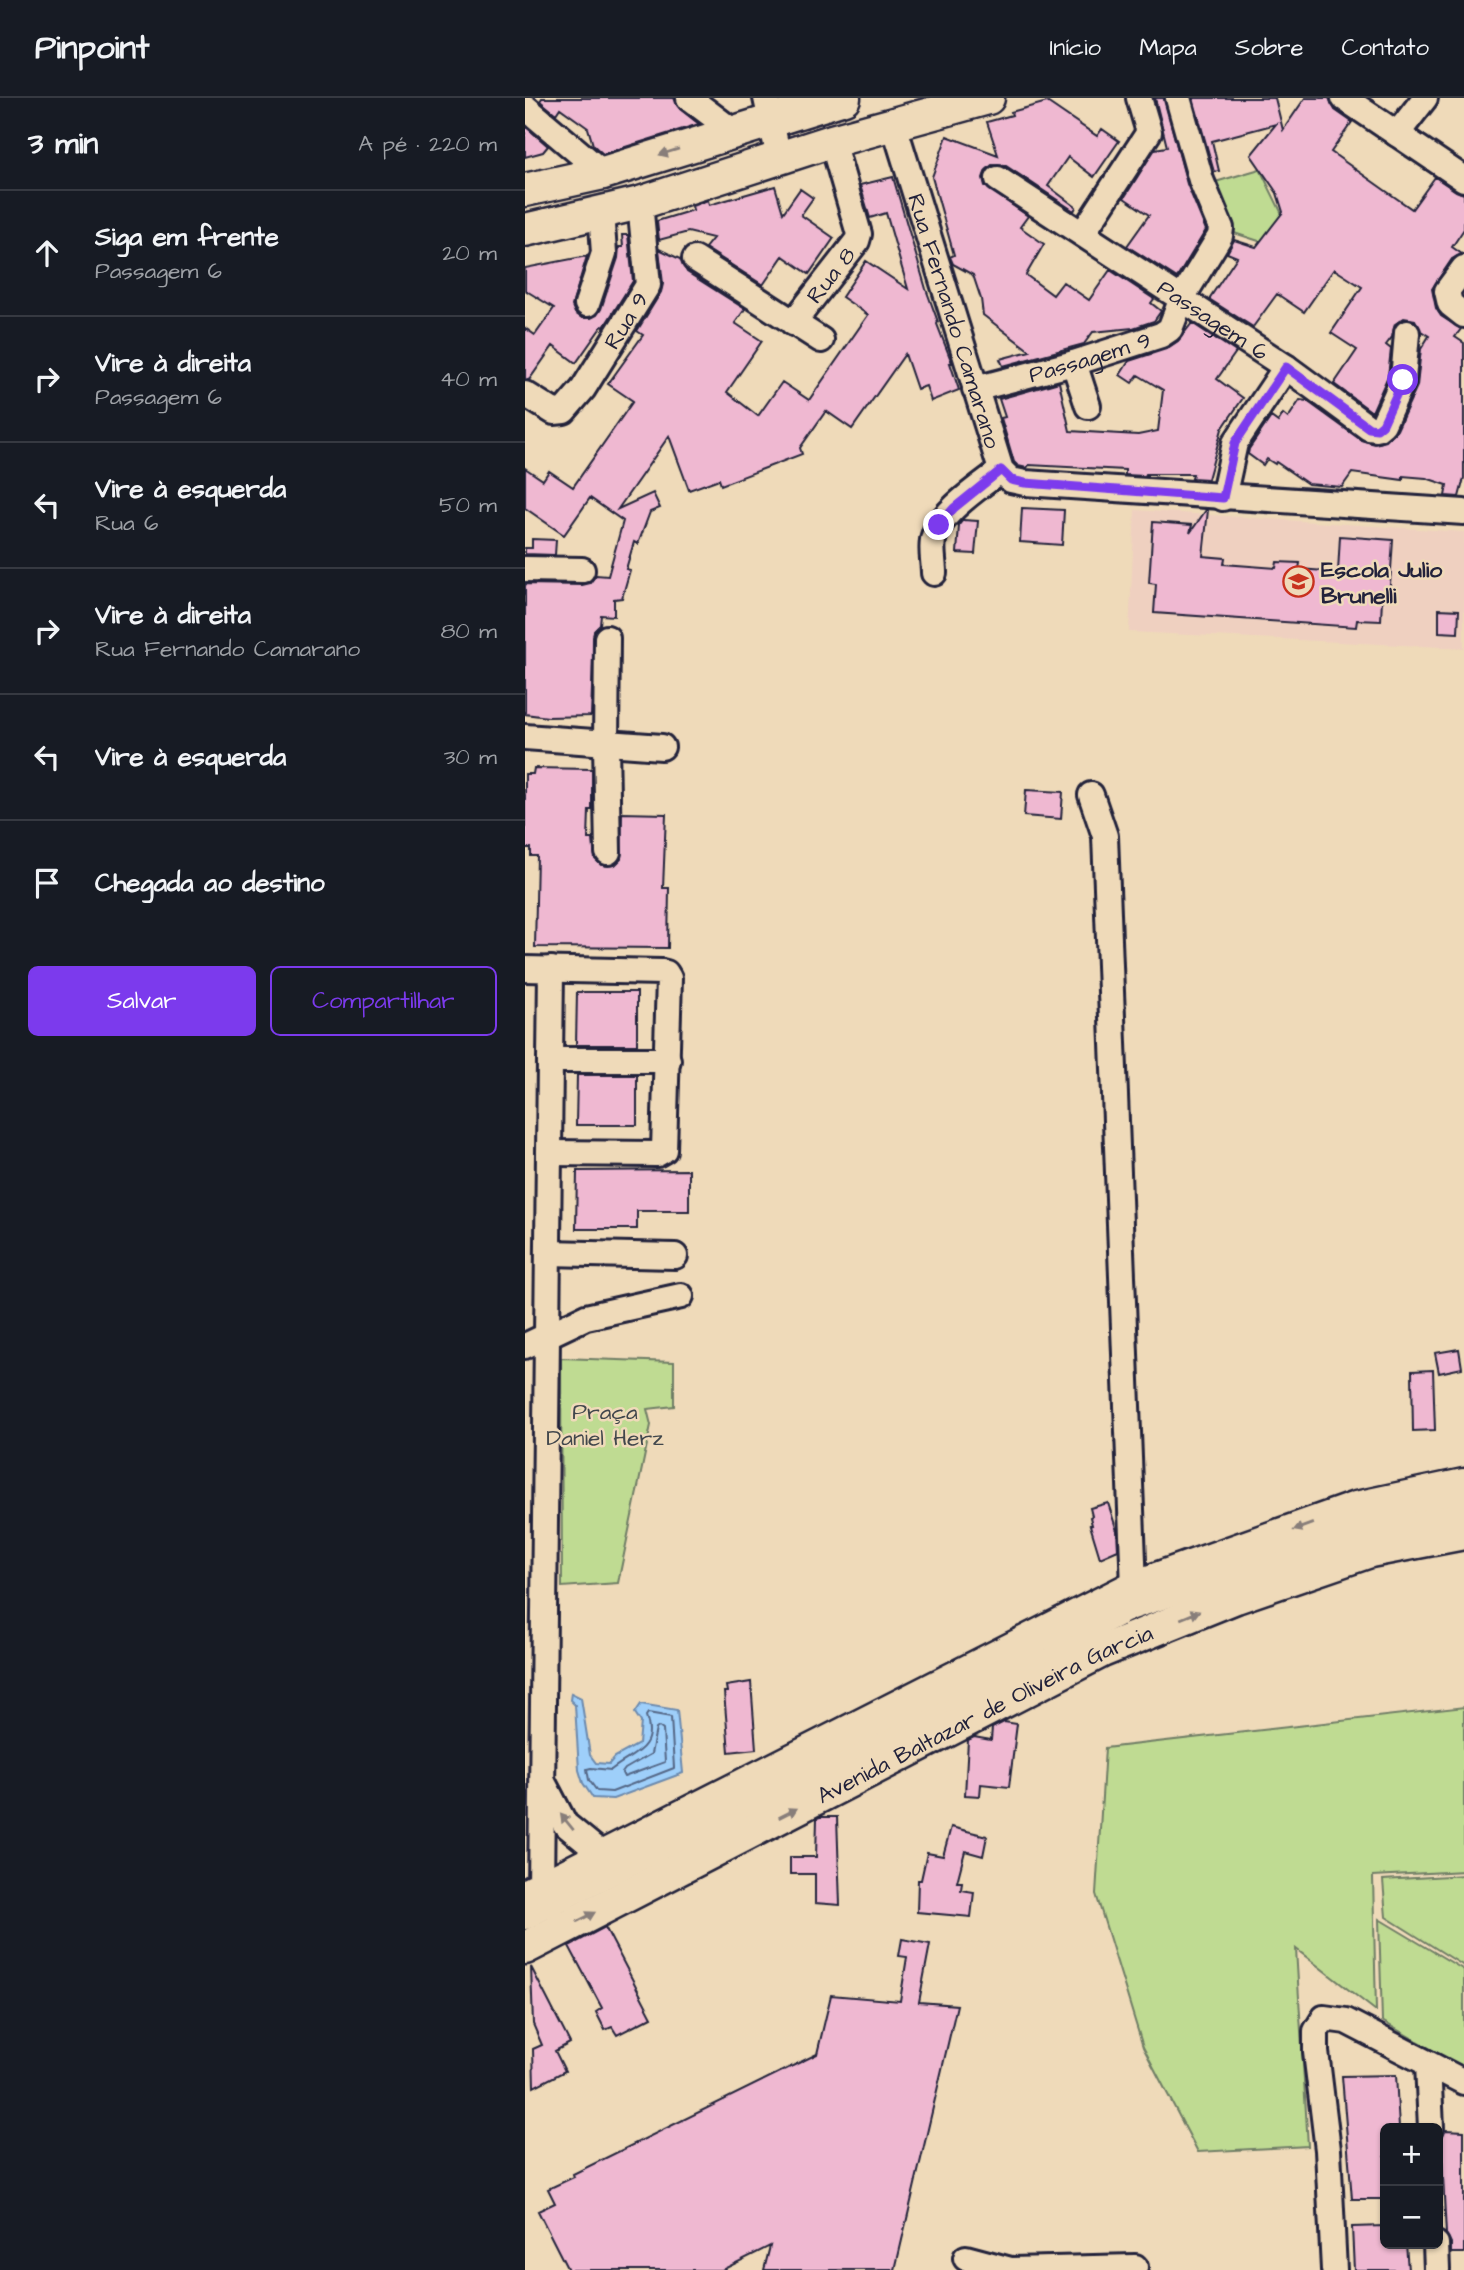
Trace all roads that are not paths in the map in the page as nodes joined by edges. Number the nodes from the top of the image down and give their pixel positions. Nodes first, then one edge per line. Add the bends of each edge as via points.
1 (689, 98) edge
2 (844, 98) edge
3 (988, 98) edge
4 (1139, 98) edge
5 (1178, 98) edge
6 (1343, 98) edge
7 (1425, 98) edge
8 (525, 107) edge
9 (769, 109) edge
10 (894, 125) junction
11 (734, 132) junction
12 (1397, 134) junction
13 (832, 141) junction
14 (779, 158) junction
15 (603, 173) junction
16 (1464, 178) edge
17 (998, 179) dead end
18 (525, 190) edge
19 (640, 203) junction
20 (601, 212) junction
21 (525, 230) edge
22 (1083, 233) junction
23 (695, 259) dead end
24 (1464, 268) edge
25 (1182, 298) junction
26 (586, 304) dead end
27 (1464, 315) edge
28 (793, 323) junction
29 (1407, 333) dead end
30 (821, 340) dead end
31 (1074, 363) junction
32 (1286, 367) junction
33 (975, 388) junction
34 (525, 394) edge
35 (1089, 406) dead end
36 (1001, 470) junction
37 (1223, 498) junction
38 (1464, 512) edge
39 (525, 569) edge
40 (582, 570) dead end
41 (934, 573) dead end
42 (607, 638) dead end
43 (525, 737) edge
44 (606, 743) junction
45 (662, 747) dead end
46 (1091, 795) dead end
47 (608, 852) dead end
48 (525, 969) edge
49 (551, 969) junction
50 (550, 1060) junction
51 (668, 1060) junction
52 (549, 1153) junction
53 (548, 1252) junction
54 (675, 1255) dead end
55 (681, 1296) dead end
56 (536, 1341) edge
57 (1464, 1485) edge
58 (1464, 1501) edge
59 (1356, 1508) junction
60 (1464, 1508) edge
61 (1464, 1516) edge
62 (1464, 1532) edge
63 (1370, 1551) junction
64 (1134, 1587) junction
65 (541, 1778) junction
66 (608, 1864) junction
67 (672, 1873) junction
68 (533, 1892) edge
69 (525, 1917) edge
70 (525, 1948) edge
71 (1428, 2064) junction
72 (1464, 2082) edge
73 (1431, 2123) edge
74 (1436, 2249) edge
75 (966, 2258) dead end
76 (1135, 2267) dead end
77 (1334, 2270) edge
78 (1437, 2270) edge

1 - 11 street
2 - 9 main road
3 - 10 main road
4 - 22 street via 1149,132
5 - 25 street via 1201,180 1221,228
6 - 12 street
7 - 12 street
8 - 15 street
9 - 11 main road
9 - 14 street
10 - 13 main road
10 - 33 street, Rua Fernando Camarano
11 -> 15 main road
12 - 16 street
13 - 14 main road
13 - 28 street, Rua 8 via 859,234
14 - 19 main road
15 - 18 main road
17 - 22 street, Passagem 6
19 - 20 main road
19 - 34 street, Rua 9 via 648,285 583,389 564,411 554,412
20 - 21 main road
20 - 26 street via 604,253
22 - 25 street, Passagem 6
23 - 28 street
24 - 27 street via 1447,291 1450,304
25 - 31 street, Passagem 9 via 1170,330
25 - 32 street, Passagem 6
28 - 30 street
29 - 32 street, Passagem 6 via 1403,380 1377,429 1369,428
31 - 33 street, Passagem 9
31 - 35 street
32 - 37 street via 1235,443
33 - 36 street, Rua Fernando Camarano
36 - 37 street, Rua Fernando Camarano via 1011,480 1025,483
36 - 41 street via 939,525 933,540
37 - 38 street, Rua Fernando Camarano
39 - 40 street
42 - 44 street
43 - 44 street
44 - 45 street
44 - 47 street
46 - 64 street via 1105,836
48 - 49 street
49 - 50 street
49 - 51 street via 666,973
50 - 51 street
50 - 52 street
51 - 52 street via 664,1150 657,1154
52 - 53 street
53 - 54 street
53 - 56 street
55 - 56 street via 586,1317
56 - 65 street
57 - 59 main road, Avenida Baltazar de Oliveira Garcia
58 - 59 street
59 -> 64 main road, Avenida Baltazar de Oliveira Garcia
60 - 66 street via 1363,1530 1127,1609
61 - 63 street
62 - 63 main road, Avenida Baltazar de Oliveira Garcia
67 -> 63 main road, Avenida Baltazar de Oliveira Garcia via 1102,1651 1236,1597
64 - 66 main road, Avenida Baltazar de Oliveira Garcia via 646,1834
66 -> 65 street via 565,1824
65 - 68 street
66 - 67 street
66 - 68 main road, Avenida Baltazar de Oliveira Garcia
66 - 69 street
70 -> 67 main road, Avenida Baltazar de Oliveira Garcia
71 - 72 street
71 - 73 street
71 - 77 street via 1346,2021 1324,2018 1318,2024 1316,2052 1328,2150
74 - 78 street
75 - 76 street via 1011,2270

